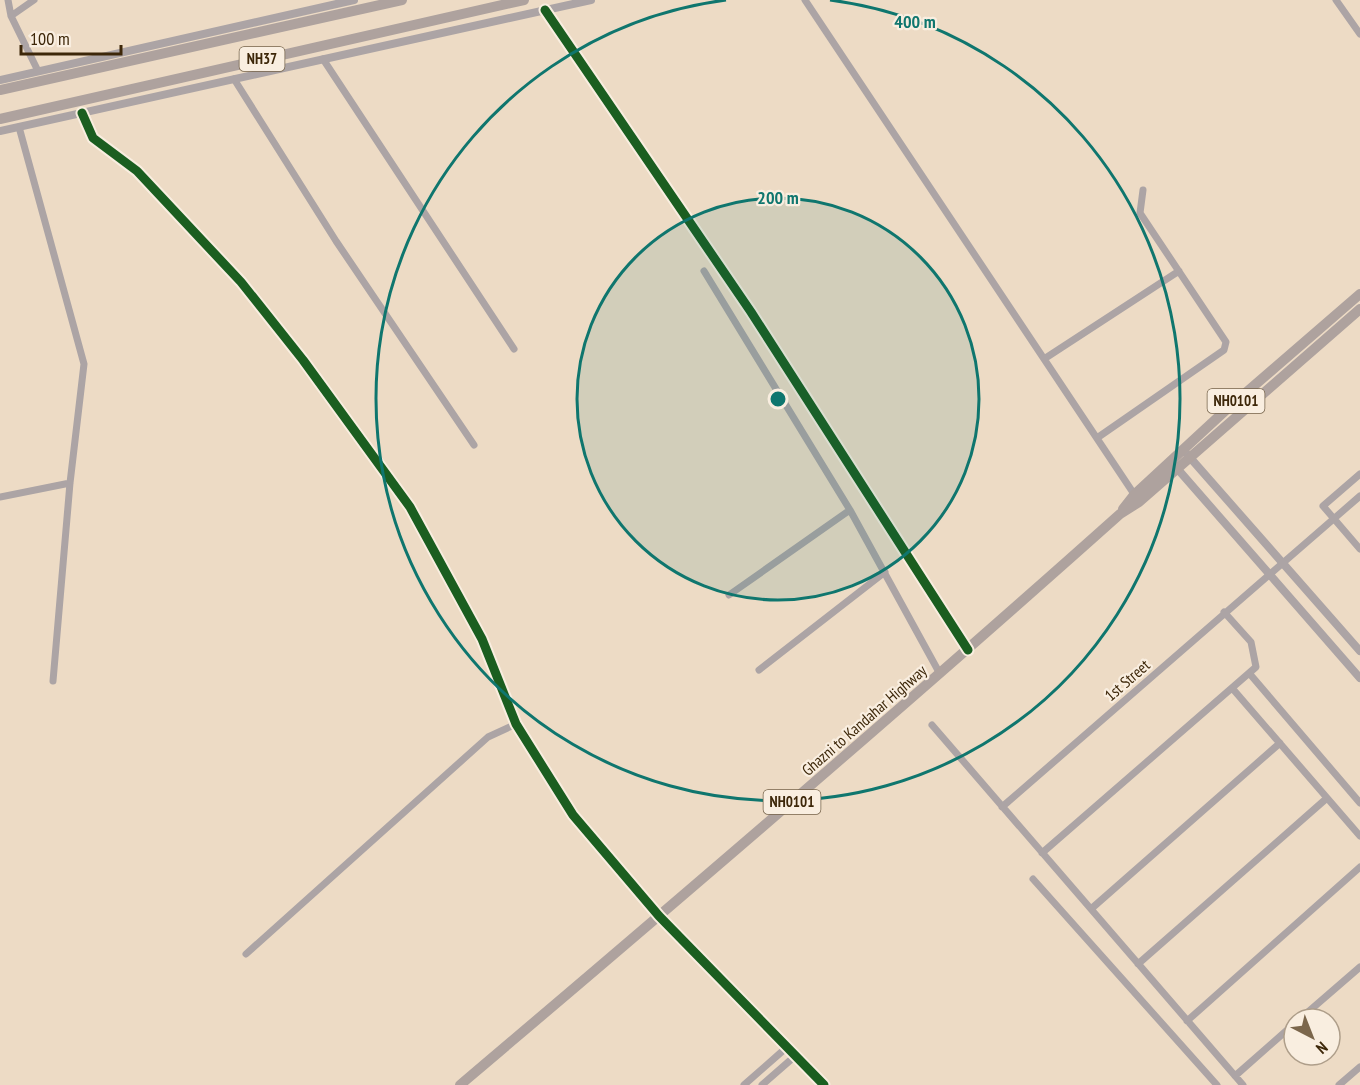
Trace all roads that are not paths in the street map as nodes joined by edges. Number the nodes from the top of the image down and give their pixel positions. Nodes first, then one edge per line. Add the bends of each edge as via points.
1 (8, 0) edge
2 (34, 0) edge
3 (354, 0) edge
4 (402, 0) edge
5 (524, 0) edge
6 (591, 0) edge
7 (805, 0) edge
8 (1336, 0) edge
9 (545, 10) junction
10 (11, 16) junction
11 (1360, 34) edge
12 (323, 59) junction
13 (38, 71) junction
14 (234, 79) junction
15 (0, 80) edge
16 (0, 90) edge
17 (82, 113) junction
18 (0, 119) edge
19 (19, 127) junction
20 (0, 131) edge
21 (1143, 190) dead end
22 (704, 271) dead end
23 (1179, 271) junction
24 (1360, 294) edge
25 (1360, 309) edge
26 (514, 349) dead end
27 (1044, 359) junction
28 (1096, 438) junction
29 (474, 445) dead end
30 (1186, 454) junction
31 (1174, 465) junction
32 (1360, 474) edge
33 (70, 483) junction
34 (1360, 496) edge
35 (0, 497) edge
36 (1136, 498) junction
37 (850, 510) junction
38 (1334, 519) junction
39 (1360, 549) edge
40 (1283, 563) junction
41 (885, 573) junction
42 (1270, 574) junction
43 (729, 595) dead end
44 (1224, 612) junction
45 (968, 650) junction
46 (1360, 651) edge
47 (759, 670) dead end
48 (1249, 673) junction
49 (940, 674) junction
50 (1360, 678) edge
51 (53, 681) dead end
52 (1232, 688) junction
53 (516, 724) junction
54 (932, 725) dead end
55 (1280, 744) junction
56 (1327, 798) junction
57 (1360, 803) edge
58 (1002, 807) junction
59 (1360, 836) edge
60 (1042, 853) junction
61 (1360, 867) edge
62 (1033, 879) dead end
63 (1091, 909) junction
64 (659, 916) junction
65 (246, 954) dead end
66 (1138, 964) junction
67 (1360, 967) edge
68 (1314, 1007) edge
69 (1187, 1021) junction
70 (1282, 1035) edge
71 (786, 1048) junction
72 (794, 1057) junction
73 (1360, 1067) edge
74 (1235, 1076) junction
75 (460, 1085) edge
76 (744, 1085) edge
77 (762, 1085) edge
78 (824, 1085) edge
79 (1217, 1085) edge
80 (1243, 1085) edge
81 (1339, 1085) edge

1 - 10 street
2 - 10 street
3 - 13 street
4 - 16 highway, NH37
5 - 18 highway, NH37
6 - 9 street
7 - 27 street
8 - 11 street
9 - 12 street
9 - 45 street via 751,312
10 - 13 street
12 - 14 street
12 - 26 street
13 - 15 street
14 - 17 street
14 - 29 street via 336,241
17 - 19 street
17 - 53 street via 93,138 137,171 241,282 410,507 482,639
19 - 20 street
19 - 33 street via 84,364
21 - 23 street via 1140,213
22 - 37 street
23 - 27 street
23 - 28 street via 1226,342 1224,350
24 - 30 highway, Ghazni to Kandahar Highway / NH0101
25 - 30 highway, Ghazni to Kandahar Highway / NH0101
27 - 28 street
28 - 36 street
30 - 31 highway, Ghazni to Kandahar Highway / NH0101
30 - 40 street
31 - 36 highway, Ghazni to Kandahar Highway / NH0101
31 - 42 street
32 - 38 street via 1323,506
33 - 35 street
33 - 51 street
34 - 38 street, 1st Street
36 - 45 highway, Ghazni to Kandahar Highway / NH0101
37 - 41 street
37 - 43 street
38 - 39 street
38 - 40 street, 1st Street
40 - 42 street, 1st Street
40 - 46 street
41 - 47 street
41 - 49 street
42 - 44 street, 1st Street
42 - 50 street
44 - 48 street via 1251,642 1256,667
44 - 58 street, 1st Street
45 - 49 highway, Ghazni to Kandahar Highway / NH0101
48 - 52 street
48 - 57 street
49 - 64 highway, Ghazni to Kandahar Highway / NH0101
52 - 55 street
52 - 60 street
53 - 64 street via 573,815
53 - 65 street via 488,737
54 - 58 street
55 - 56 street
55 - 63 street
56 - 59 street
56 - 66 street
58 - 60 street
60 - 63 street
61 - 69 street
62 - 79 street
63 - 66 street
64 - 71 street
64 - 75 highway, Ghazni to Kandahar Highway / NH0101
66 - 69 street
67 - 68 street
69 - 74 street
70 - 74 street
71 - 72 street
71 - 76 street
72 - 77 street
72 - 78 street
73 - 81 street
74 - 80 street

